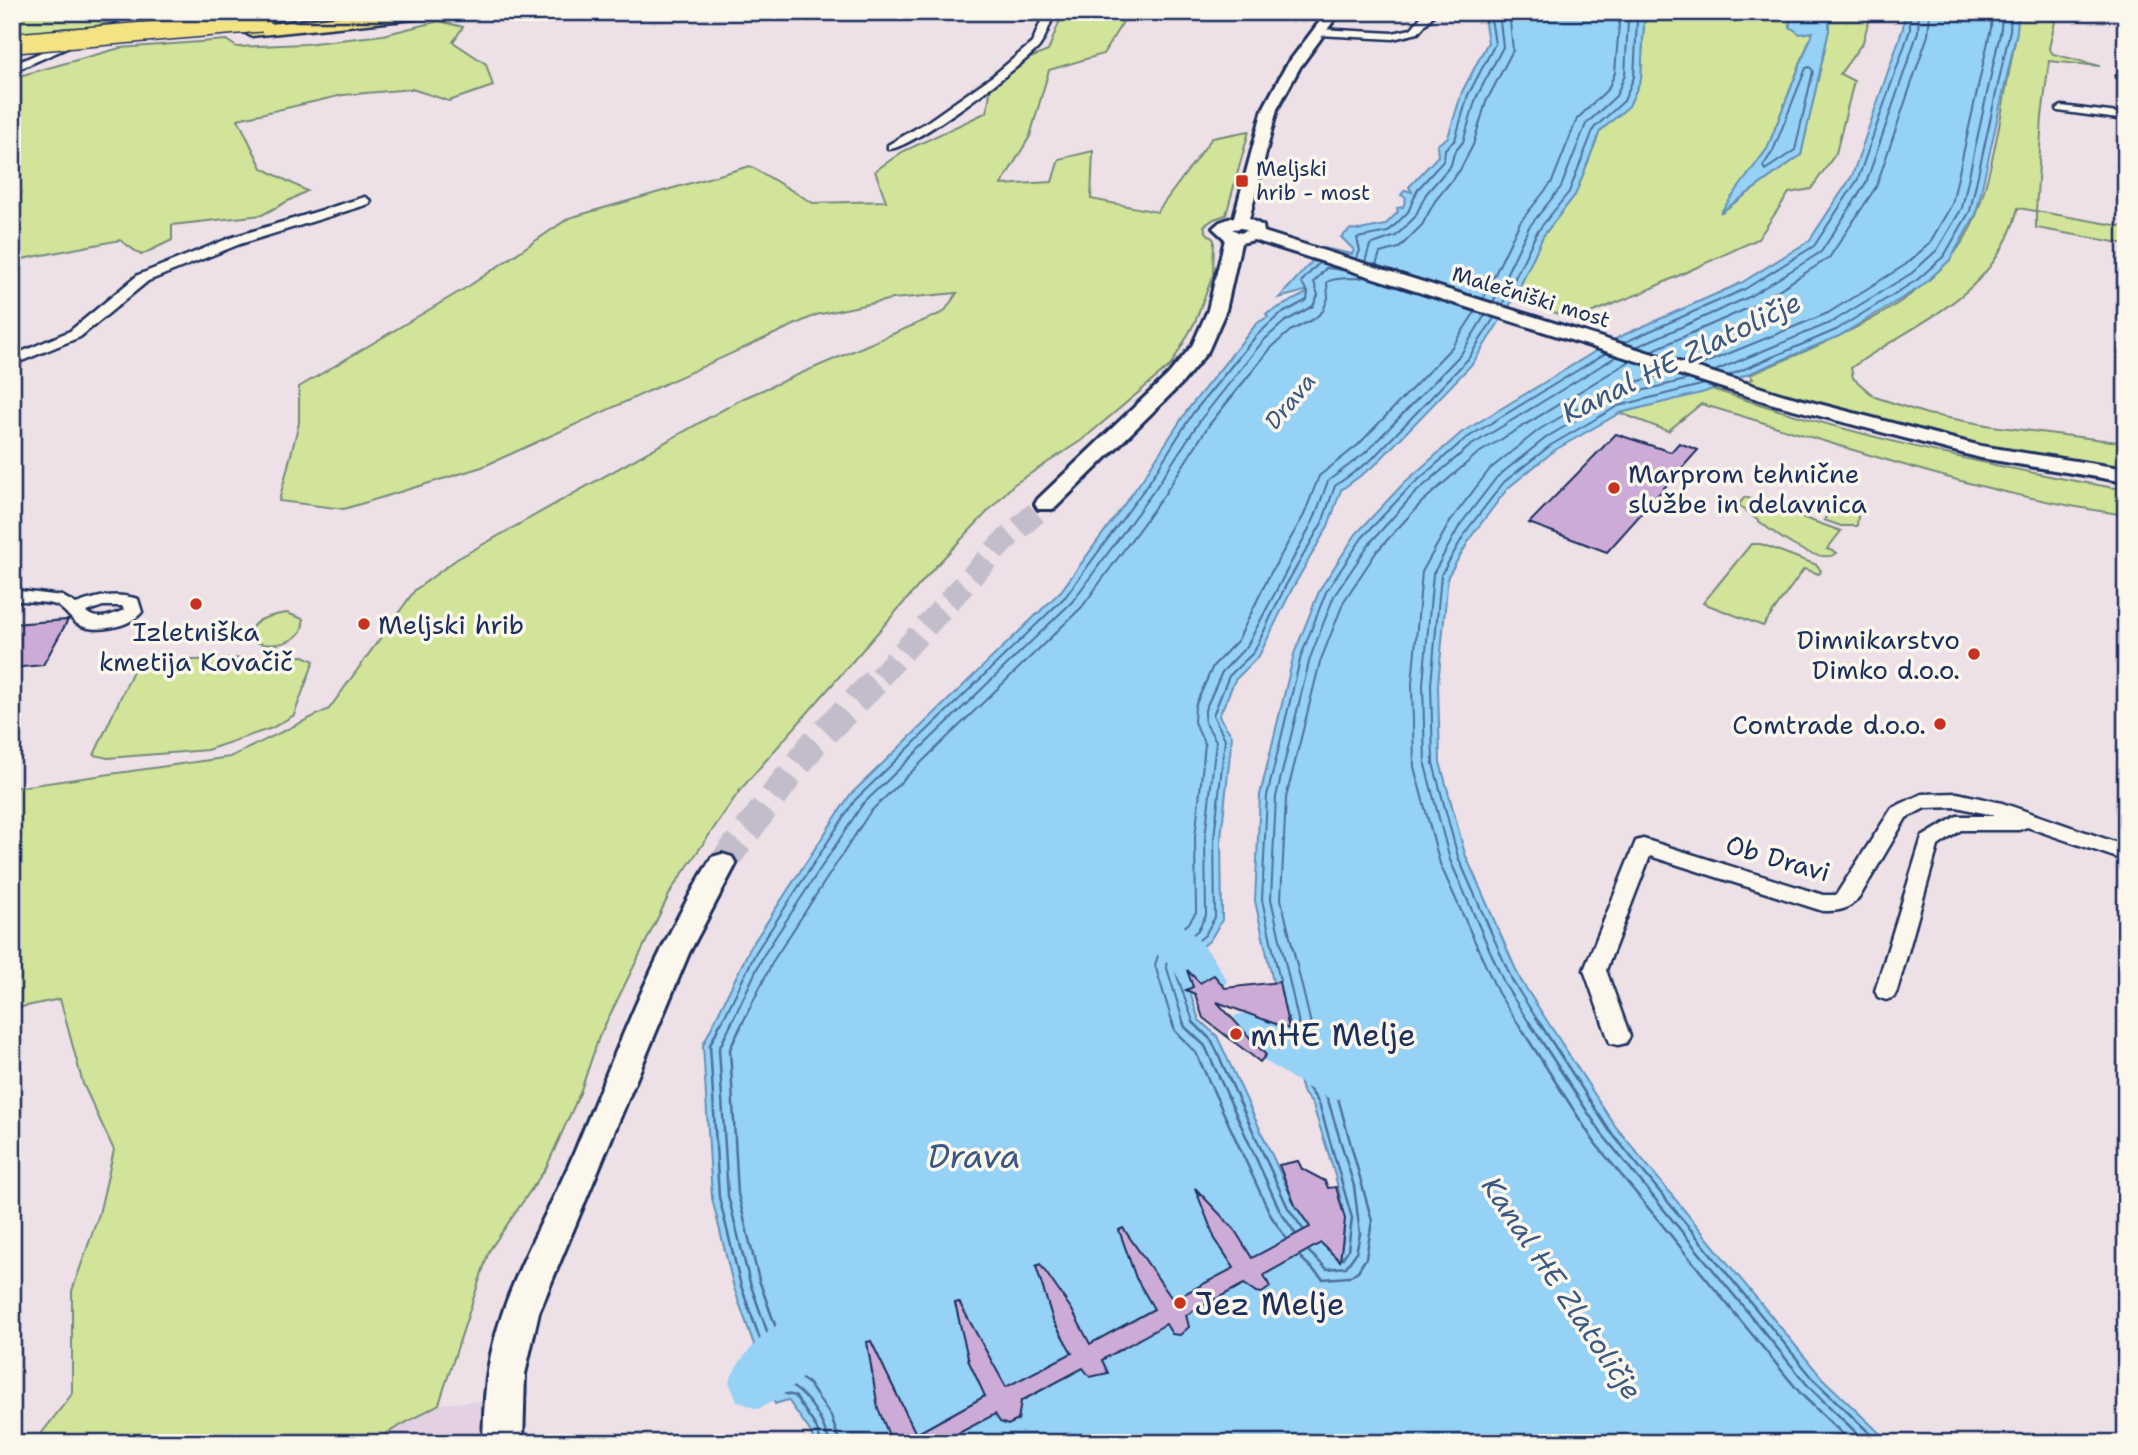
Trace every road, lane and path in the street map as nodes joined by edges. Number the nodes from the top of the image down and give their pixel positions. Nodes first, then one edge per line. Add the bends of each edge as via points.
1 (168, 12) edge
2 (376, 12) edge
3 (434, 12) edge
4 (1050, 12) edge
5 (1334, 12) edge
6 (1431, 12) edge
7 (256, 27) junction
8 (1319, 32) junction
9 (14, 46) edge
10 (12, 69) edge
11 (2126, 73) edge
12 (2126, 82) edge
13 (2062, 109) dead end
14 (2126, 117) edge
15 (892, 147) dead end
16 (365, 201) dead end
17 (1236, 230) junction
18 (12, 361) edge
19 (2126, 476) edge
20 (1046, 504) tunnel mouth
21 (12, 595) edge
22 (76, 610) dead end
23 (2048, 824) junction
24 (2126, 854) edge
25 (722, 864) tunnel mouth
26 (1886, 991) dead end
27 (1618, 1036) dead end
28 (503, 1443) edge

1 - 10 street via 79,37
2 - 7 highway
3 - 7 highway
4 - 15 street via 1036,44 998,77
5 - 8 street
6 - 8 street via 1414,31 1393,36
7 - 9 highway
8 - 17 street via 1293,66 1270,109
11 - 12 street via 2121,77
13 - 14 street
16 - 18 street via 257,233 143,278 75,334
17 - 19 street, Malečniški most via 1777,399 1981,452
17 - 20 street via 1217,310 1201,347 1175,379
21 - 22 street via 62,601
23 - 24 street, Ob Dravi
23 - 26 street, Ob Dravi via 1957,823 1928,842
23 - 27 street, Ob Dravi via 1957,800 1922,802 1899,813 1841,903 1823,903 1643,846 1595,970
25 - 28 street via 677,943 516,1321 506,1368

